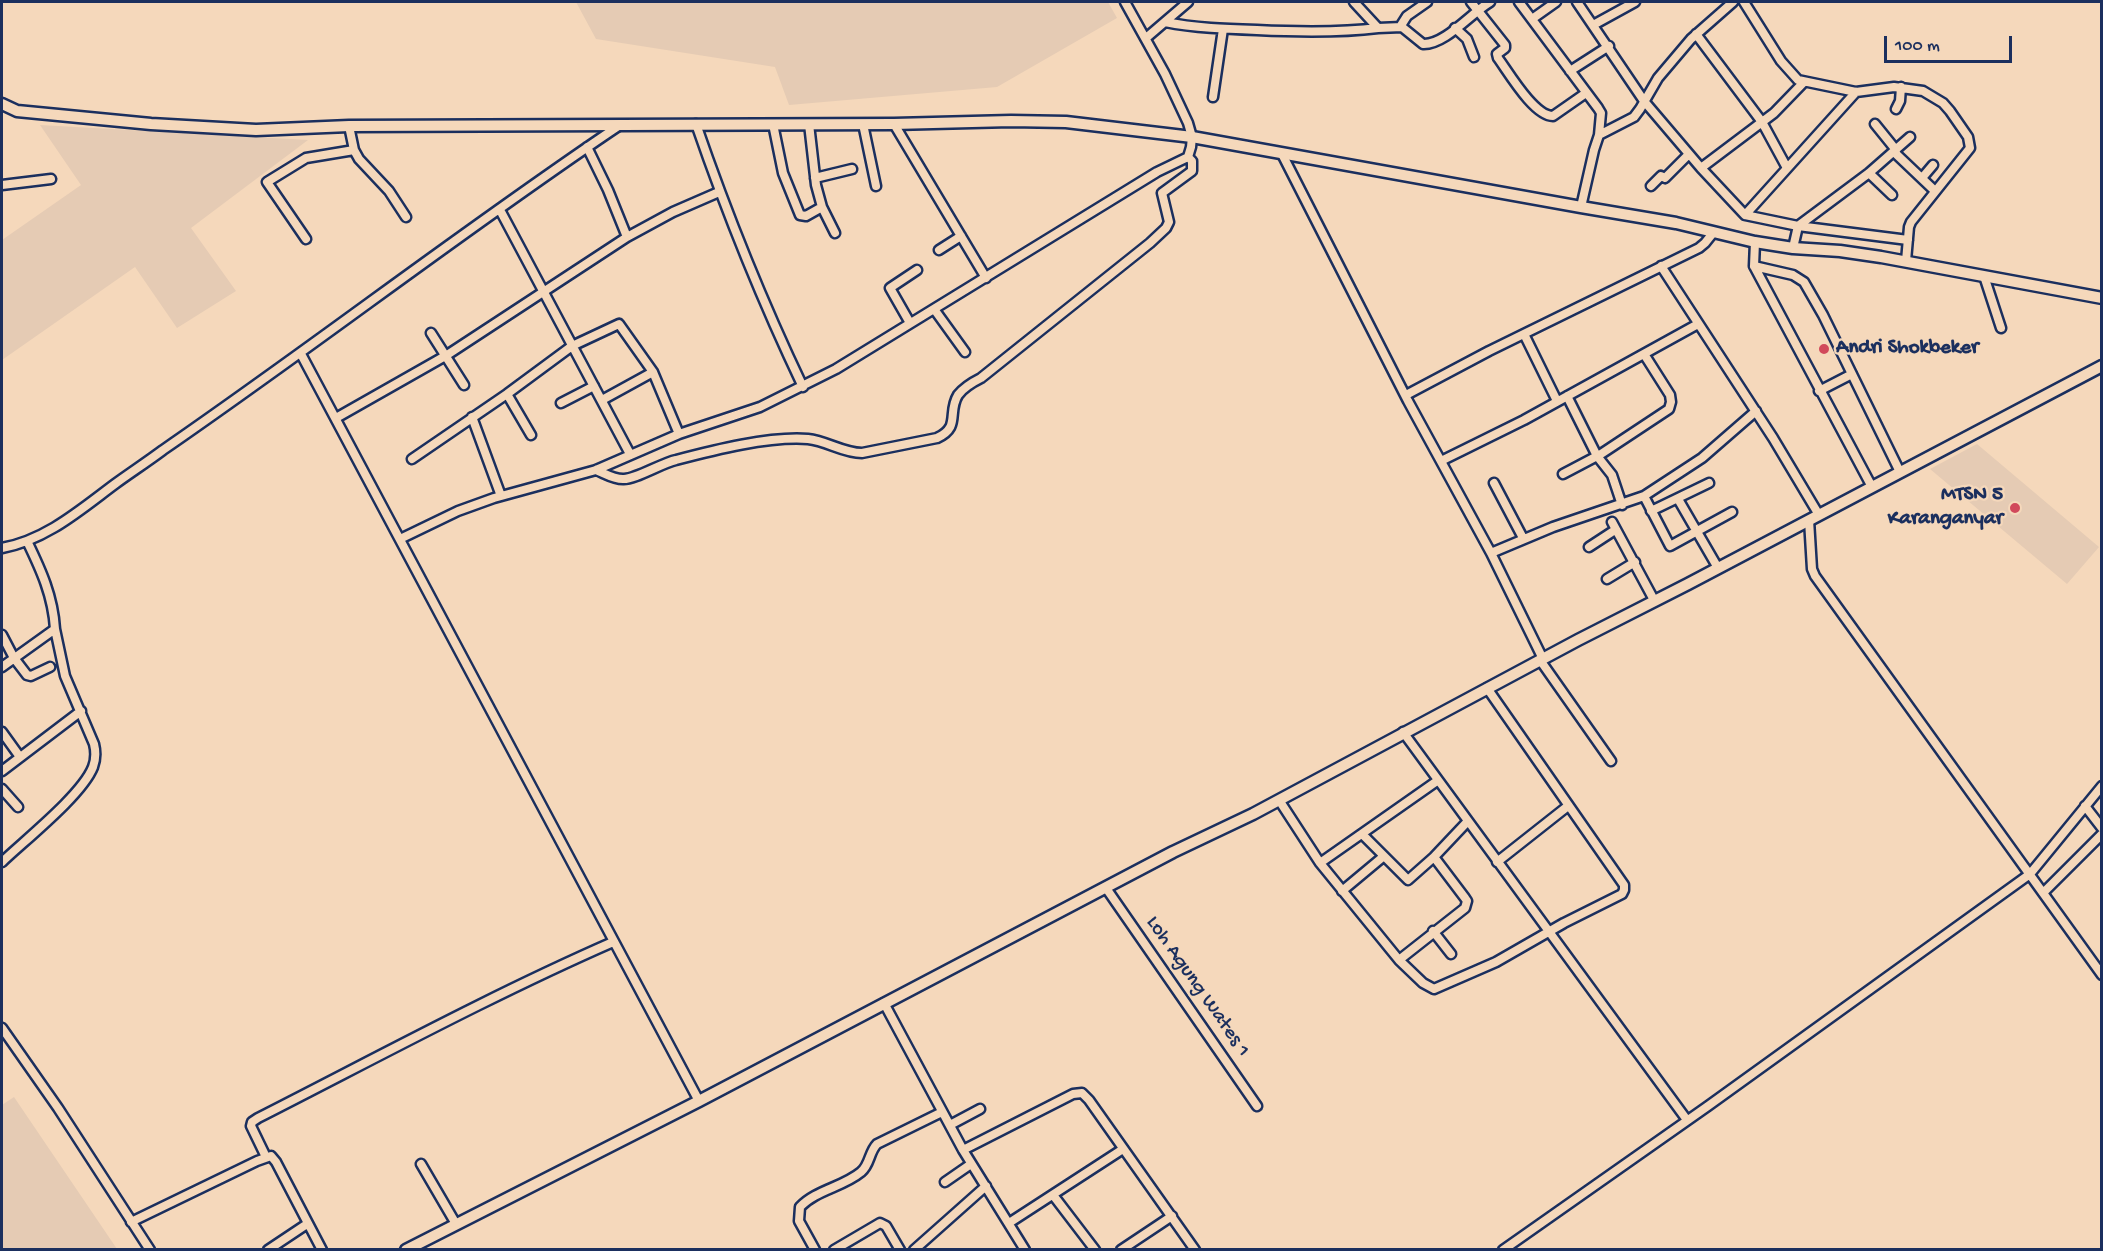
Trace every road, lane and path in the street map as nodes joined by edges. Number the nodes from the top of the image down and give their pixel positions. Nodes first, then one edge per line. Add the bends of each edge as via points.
1 (1125, 2) edge
2 (1186, 2) edge
3 (1427, 2) edge
4 (1490, 2) edge
5 (1519, 2) edge
6 (1556, 2) edge
7 (1577, 2) edge
8 (1635, 2) edge
9 (1733, 2) edge
10 (1744, 2) edge
11 (1359, 3) edge
12 (1474, 5) edge
13 (1532, 19) junction
14 (1165, 22) junction
15 (1595, 24) junction
16 (1400, 27) junction
17 (1378, 28) junction
18 (1455, 28) junction
19 (1223, 29) junction
20 (1696, 33) junction
21 (1146, 38) junction
22 (1609, 46) junction
23 (1474, 57) dead end
24 (1569, 71) junction
25 (1804, 82) junction
26 (1901, 87) junction
27 (1856, 92) junction
28 (1586, 93) junction
29 (1213, 97) dead end
30 (1644, 101) junction
31 (2, 104) edge
32 (1896, 109) dead end
33 (1762, 122) junction
34 (696, 124) junction
35 (773, 124) junction
36 (809, 124) junction
37 (863, 124) junction
38 (894, 124) junction
39 (1875, 124) dead end
40 (620, 125) junction
41 (349, 126) junction
42 (1191, 135) junction
43 (1599, 135) junction
44 (1910, 137) dead end
45 (586, 147) junction
46 (354, 150) junction
47 (1895, 151) junction
48 (1282, 154) junction
49 (1689, 154) junction
50 (1188, 157) junction
51 (1933, 165) dead end
52 (852, 168) dead end
53 (1701, 168) junction
54 (1787, 168) junction
55 (1869, 173) junction
56 (815, 178) junction
57 (1922, 178) junction
58 (51, 179) dead end
59 (2, 185) edge
60 (876, 186) dead end
61 (1651, 186) dead end
62 (1935, 191) junction
63 (719, 192) junction
64 (1892, 195) dead end
65 (1581, 205) junction
66 (822, 207) junction
67 (500, 210) junction
68 (1745, 215) junction
69 (406, 216) dead end
70 (835, 233) dead end
71 (1713, 233) junction
72 (961, 236) junction
73 (1796, 236) junction
74 (627, 237) junction
75 (306, 239) dead end
76 (1908, 240) junction
77 (1755, 242) junction
78 (939, 249) dead end
79 (1906, 259) junction
80 (1661, 266) junction
81 (1754, 266) junction
82 (917, 270) dead end
83 (1984, 276) junction
84 (986, 278) junction
85 (544, 291) junction
86 (2102, 298) edge
87 (934, 309) junction
88 (910, 323) junction
89 (1698, 324) junction
90 (2001, 328) dead end
91 (431, 333) dead end
92 (1524, 334) junction
93 (572, 346) junction
94 (965, 352) dead end
95 (301, 354) junction
96 (1644, 354) junction
97 (447, 355) junction
98 (2100, 368) edge
99 (653, 372) junction
100 (1852, 374) junction
101 (464, 385) dead end
102 (594, 386) junction
103 (803, 387) junction
104 (1820, 392) junction
105 (507, 394) junction
106 (1406, 395) junction
107 (1568, 396) junction
108 (602, 400) junction
109 (1557, 401) junction
110 (561, 403) dead end
111 (1756, 411) junction
112 (472, 417) junction
113 (336, 418) junction
114 (679, 434) junction
115 (531, 435) dead end
116 (630, 454) junction
117 (1597, 456) junction
118 (412, 459) dead end
119 (1441, 460) junction
120 (596, 470) junction
121 (1900, 471) junction
122 (1563, 474) dead end
123 (1494, 483) dead end
124 (1709, 483) dead end
125 (1872, 487) junction
126 (501, 496) junction
127 (1644, 496) junction
128 (1678, 499) junction
129 (1622, 505) junction
130 (1651, 511) junction
131 (1732, 512) dead end
132 (1814, 517) junction
133 (1698, 531) junction
134 (1523, 538) junction
135 (400, 539) junction
136 (27, 541) junction
137 (1589, 547) dead end
138 (2, 548) edge
139 (1491, 553) junction
140 (1635, 562) junction
141 (1718, 568) junction
142 (1607, 579) dead end
143 (1654, 600) junction
144 (55, 629) junction
145 (2, 635) edge
146 (14, 658) junction
147 (1542, 659) junction
148 (2, 667) edge
149 (50, 667) dead end
150 (1487, 688) junction
151 (81, 711) junction
152 (2, 732) edge
153 (1403, 732) junction
154 (20, 757) junction
155 (1611, 762) dead end
156 (2, 771) edge
157 (1437, 781) junction
158 (2102, 786) edge
159 (3, 795) edge
160 (1279, 800) junction
161 (1569, 806) junction
162 (2085, 806) junction
163 (18, 807) dead end
164 (1468, 821) junction
165 (2102, 828) edge
166 (1362, 834) junction
167 (2102, 834) edge
168 (1384, 856) junction
169 (1434, 857) junction
170 (2, 862) edge
171 (1497, 862) junction
172 (1320, 863) junction
173 (2030, 874) junction
174 (1106, 888) junction
175 (1342, 891) junction
176 (2043, 893) junction
177 (1433, 931) junction
178 (1548, 932) junction
179 (614, 942) junction
180 (1451, 954) dead end
181 (1399, 960) junction
182 (2102, 975) edge
183 (884, 1003) junction
184 (2, 1028) edge
185 (699, 1101) junction
186 (1257, 1106) dead end
187 (980, 1109) dead end
188 (942, 1112) junction
189 (1687, 1120) junction
190 (950, 1125) junction
191 (1123, 1149) junction
192 (963, 1150) junction
193 (266, 1157) junction
194 (421, 1164) dead end
195 (971, 1164) junction
196 (945, 1182) dead end
197 (986, 1186) junction
198 (1053, 1196) junction
199 (1172, 1216) junction
200 (131, 1222) junction
201 (1009, 1223) junction
202 (308, 1224) junction
203 (456, 1224) junction
204 (1024, 1249) edge
205 (150, 1250) edge
206 (268, 1250) edge
207 (322, 1250) edge
208 (406, 1250) edge
209 (815, 1250) edge
210 (834, 1250) edge
211 (900, 1250) edge
212 (914, 1250) edge
213 (1095, 1250) edge
214 (1122, 1250) edge
215 (1196, 1250) edge
216 (1503, 1250) edge

1 - 21 street
2 - 14 street
3 - 16 street via 1407,16
4 - 12 street
5 - 13 street
6 - 13 street
7 - 15 street
8 - 15 street
9 - 20 street
10 - 25 street via 1781,61
11 - 17 street
12 - 18 street
12 - 28 street via 1505,45 1498,58 1540,111 1553,117
13 - 24 street
14 - 19 street
14 - 21 street
15 - 22 street
16 - 17 street
16 - 18 street via 1423,44 1437,41
17 - 19 street via 1331,32
18 - 23 street via 1467,39
19 - 29 street
20 - 30 street
20 - 33 street
21 - 42 street via 1180,103
22 - 24 street
22 - 30 street
24 - 28 street
25 - 27 street
25 - 33 street
26 - 27 street
26 - 32 street
26 - 62 street via 1923,91 1942,103 1968,137 1970,148
27 - 54 street
28 - 43 street via 1601,113
30 - 43 street via 1634,117
30 - 49 street
31 - 41 main road via 17,111 227,129
33 - 53 street
33 - 54 street
34 - 35 main road
34 - 40 main road
34 - 63 street
35 - 36 main road
35 - 66 street via 783,173 800,215
36 - 37 main road
36 - 56 street
37 - 38 main road
37 - 60 street
38 - 42 main road via 1066,122
38 - 72 street
39 - 47 street
40 - 41 main road
40 - 45 street
41 - 46 street
42 - 48 main road
42 - 50 street
43 - 65 street
44 - 47 street
45 - 67 street
45 - 74 street
46 - 69 street
46 - 75 street via 306,158 267,182
47 - 55 street
47 - 57 street
48 - 65 main road
48 - 106 street
49 - 53 street
49 - 61 street
50 - 84 street via 1157,172
50 - 120 street via 1192,171 1162,193 1169,219 1166,228 964,388 954,404 952,426 944,435 862,453 812,439 778,439 663,463 628,479
51 - 57 street
52 - 56 street
53 - 68 street
54 - 68 street
55 - 64 street
55 - 73 street
56 - 66 street
57 - 62 street
58 - 59 street
62 - 76 street via 1911,222
63 - 74 street
63 - 103 street
65 - 71 main road
66 - 70 street
67 - 85 street
67 - 95 street
68 - 73 street
71 - 77 main road
71 - 80 street via 1699,248
72 - 78 street
72 - 84 street
73 - 76 street
73 - 77 main road
73 - 79 main road via 1840,250
74 - 85 street
76 - 79 street
77 - 81 street
79 - 83 main road
80 - 89 street
80 - 92 street
81 - 100 street via 1803,280
81 - 104 street
82 - 88 street via 890,288
83 - 86 main road
83 - 90 street
84 - 87 street
85 - 93 street
85 - 97 street
87 - 88 street
87 - 94 street
88 - 103 street
89 - 96 street
89 - 111 street
91 - 97 street
92 - 106 street
92 - 109 street
93 - 99 street via 619,324
93 - 102 street
93 - 105 street
95 - 113 street
95 - 136 street via 82,510
96 - 107 street
96 - 117 street via 1670,395 1671,404 1664,413
97 - 101 street
97 - 113 street
98 - 121 main road
99 - 108 street
99 - 114 street
100 - 104 street
100 - 121 street
102 - 108 street
102 - 110 street
103 - 114 street via 760,407
104 - 125 street
105 - 112 street
105 - 115 street
106 - 119 street
107 - 109 street
107 - 117 street
108 - 116 street
109 - 119 street
111 - 127 street via 1702,459
111 - 132 street
112 - 118 street
112 - 126 street
113 - 135 street
114 - 116 street
116 - 120 street
117 - 122 street
117 - 129 street via 1612,475
119 - 139 street
120 - 126 street
121 - 125 main road
123 - 134 street
124 - 128 street
125 - 132 main road
126 - 135 street via 458,511
127 - 129 street
127 - 130 street
128 - 130 street
128 - 133 street
129 - 134 street
130 - 133 street via 1670,546
131 - 133 street
132 - 141 main road
132 - 173 street via 1815,576
133 - 141 street
134 - 139 street
135 - 179 street
136 - 138 street
136 - 144 street via 45,577
137 - 140 street via 1613,526
139 - 147 street
140 - 142 street
140 - 143 street
141 - 143 main road
143 - 147 main road
144 - 146 street
144 - 151 street via 65,676
145 - 146 street
146 - 148 street
146 - 149 street via 30,676
147 - 150 main road
147 - 155 street
150 - 153 main road
150 - 161 street
151 - 154 street
151 - 170 street via 96,755 90,773
152 - 154 street
153 - 157 street
153 - 160 main road
154 - 156 street
157 - 164 street
157 - 166 street
158 - 162 street
159 - 163 street
160 - 172 street
160 - 174 main road
161 - 171 street
161 - 178 street via 1624,890
162 - 165 street
162 - 173 street
164 - 169 street
164 - 171 street
166 - 168 street
166 - 172 street
167 - 176 street
168 - 169 street via 1408,880
168 - 175 street
169 - 177 street via 1467,901 1465,908
171 - 178 street
172 - 175 street
173 - 176 street
173 - 189 street
174 - 183 main road
174 - 186 street, Loh Agung Wates 1
175 - 181 street
176 - 182 street
177 - 180 street
177 - 181 street
178 - 181 street via 1496,962 1434,989
178 - 189 street
179 - 185 street
179 - 193 street via 258,1118 251,1126
183 - 185 main road
183 - 188 street
184 - 200 street
185 - 203 main road
187 - 190 street
188 - 190 street
188 - 209 street via 877,1144 860,1173 800,1207 799,1221
189 - 216 street
190 - 192 street
191 - 192 street via 1089,1100 1077,1093
191 - 198 street
191 - 199 street
192 - 195 street
193 - 200 street
193 - 202 street via 276,1161
194 - 203 street
195 - 196 street
195 - 197 street
197 - 201 street
197 - 212 street
198 - 201 street
198 - 213 street
199 - 214 street
199 - 215 street
200 - 205 street
201 - 204 street
202 - 206 street
202 - 207 street
203 - 208 main road
210 - 211 street via 880,1223 886,1226

